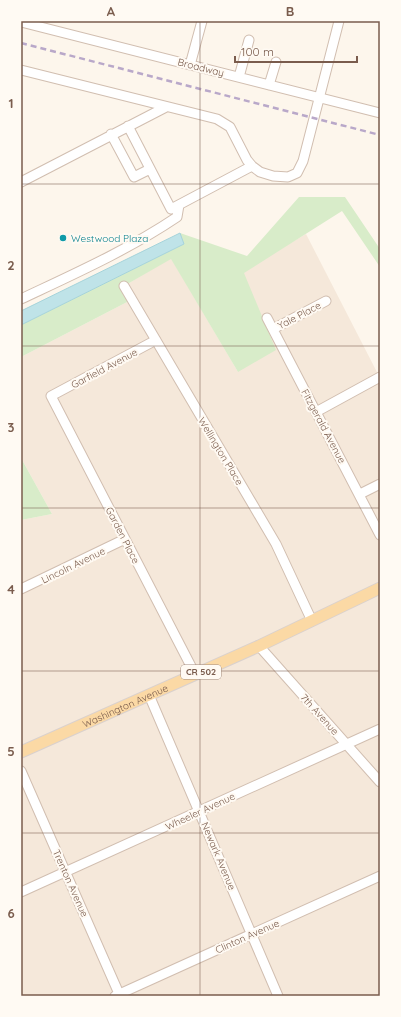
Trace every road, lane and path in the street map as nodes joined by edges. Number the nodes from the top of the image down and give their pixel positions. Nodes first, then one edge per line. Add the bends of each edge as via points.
1 (58, 21) edge
2 (202, 21) edge
3 (339, 21) edge
4 (21, 22) edge
5 (55, 31) junction
6 (249, 40) dead end
7 (276, 62) dead end
8 (190, 64) junction
9 (21, 70) edge
10 (238, 77) junction
11 (270, 85) junction
12 (319, 98) junction
13 (166, 106) junction
14 (380, 113) edge
15 (128, 126) junction
16 (112, 134) junction
17 (252, 166) junction
18 (150, 169) junction
19 (21, 182) edge
20 (179, 205) junction
21 (124, 286) dead end
22 (21, 300) edge
23 (326, 301) dead end
24 (267, 318) dead end
25 (273, 330) junction
26 (156, 340) junction
27 (378, 378) edge
28 (51, 396) joint
29 (316, 412) junction
30 (380, 484) edge
31 (360, 494) junction
32 (380, 535) edge
33 (125, 539) junction
34 (380, 588) edge
35 (21, 589) edge
36 (312, 621) junction
37 (259, 646) junction
38 (195, 674) junction
39 (149, 695) junction
40 (380, 729) edge
41 (346, 744) junction
42 (21, 752) edge
43 (21, 771) edge
44 (380, 782) edge
45 (200, 811) junction
46 (66, 872) junction
47 (380, 876) edge
48 (21, 892) edge
49 (252, 934) junction
50 (118, 995) edge
51 (278, 996) edge

1 - 5 street
2 - 8 street
3 - 12 street
4 - 5 street, Broadway
5 - 8 street, Broadway
6 - 10 street
7 - 11 street
8 - 10 street, Broadway
9 - 13 street
10 - 11 street, Broadway
11 - 12 street, Broadway
12 - 14 street, Broadway
12 - 17 street via 303,161 297,173 288,177 273,176
13 - 15 street
13 - 17 street via 217,119 230,127
15 - 16 street
15 - 18 street
16 - 18 street via 134,177
16 - 19 street
17 - 20 street
18 - 20 street via 171,209
20 - 22 street via 177,217 155,231
21 - 26 street, Wellington Place
23 - 25 street, Yale Place
24 - 25 street, Fitzgerald Avenue
25 - 29 street, Fitzgerald Avenue
26 - 28 street, Garfield Avenue
26 - 36 street, Wellington Place via 276,544
27 - 29 street
28 - 33 street, Garden Place
29 - 31 street, Fitzgerald Avenue
30 - 31 street
31 - 32 street, Fitzgerald Avenue
33 - 35 street, Lincoln Avenue
33 - 38 street, Garden Place
34 - 36 main road, Washington Avenue / CR 502
36 - 37 main road, Washington Avenue / CR 502
37 - 38 main road, Washington Avenue / CR 502
37 - 41 street, 7th Avenue
38 - 39 main road, Washington Avenue / CR 502
39 - 42 main road, Washington Avenue / CR 502
39 - 45 street, Newark Avenue
40 - 41 street, Wheeler Avenue
41 - 44 street, 7th Avenue
41 - 45 street, Wheeler Avenue
43 - 46 street, Trenton Avenue
45 - 46 street, Wheeler Avenue
45 - 49 street, Newark Avenue
46 - 48 street, Wheeler Avenue
46 - 50 street, Trenton Avenue
47 - 49 street, Clinton Avenue
49 - 50 street, Clinton Avenue
49 - 51 street, Newark Avenue

